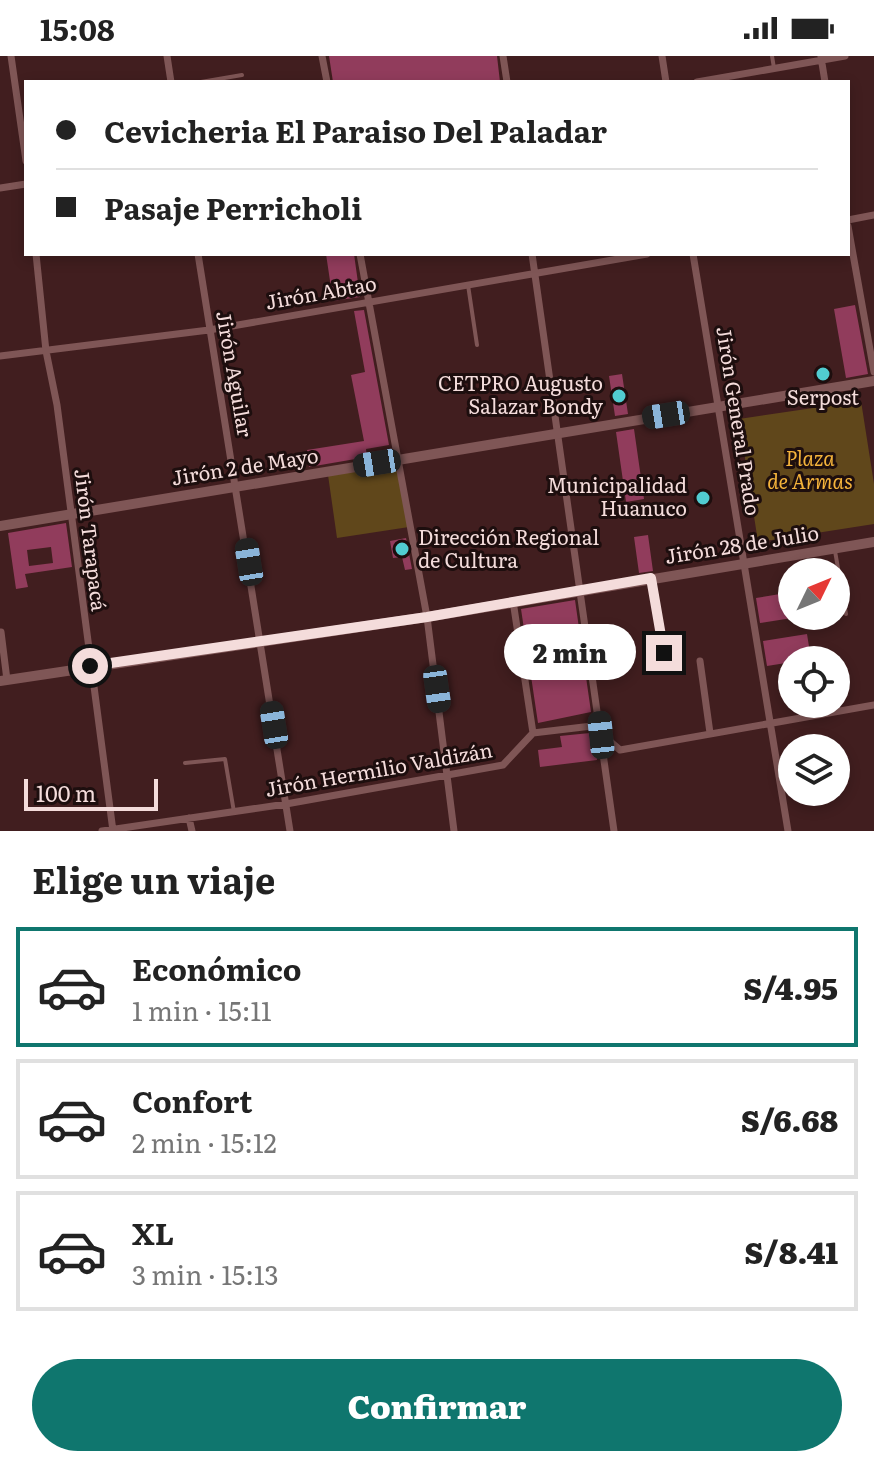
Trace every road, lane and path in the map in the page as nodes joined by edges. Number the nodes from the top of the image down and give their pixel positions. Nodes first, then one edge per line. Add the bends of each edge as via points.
1 (11, 56) edge
2 (167, 56) edge
3 (322, 56) edge
4 (503, 56) edge
5 (662, 56) edge
6 (772, 56) edge
7 (845, 56) edge
8 (821, 58) edge
9 (774, 68) junction
10 (242, 75) dead end
11 (171, 80) edge
12 (213, 80) edge
13 (327, 80) edge
14 (507, 80) edge
15 (666, 80) edge
16 (708, 80) edge
17 (825, 80) edge
18 (24, 147) edge
19 (24, 184) edge
20 (0, 188) edge
21 (874, 215) edge
22 (850, 220) edge
23 (850, 237) edge
24 (36, 256) edge
25 (198, 256) edge
26 (360, 256) edge
27 (532, 256) edge
28 (635, 256) edge
29 (693, 256) edge
30 (535, 273) junction
31 (468, 285) junction
32 (369, 300) junction
33 (209, 330) junction
34 (477, 345) dead end
35 (46, 351) junction
36 (0, 356) edge
37 (874, 372) edge
38 (874, 381) edge
39 (721, 406) junction
40 (555, 433) junction
41 (400, 459) junction
42 (237, 487) junction
43 (70, 514) junction
44 (0, 526) edge
45 (874, 542) edge
46 (835, 548) junction
47 (837, 558) edge
48 (744, 564) junction
49 (651, 578) junction
50 (581, 589) junction
51 (513, 601) junction
52 (427, 617) junction
53 (1, 632) edge
54 (260, 640) junction
55 (664, 653) dead end
56 (700, 661) dead end
57 (90, 666) junction
58 (3, 680) edge
59 (874, 705) edge
60 (769, 722) junction
61 (533, 733) junction
62 (710, 733) junction
63 (601, 735) junction
64 (185, 763) dead end
65 (448, 776) junction
66 (286, 804) junction
67 (234, 812) junction
68 (189, 818) junction
69 (113, 830) edge
70 (102, 831) edge
71 (192, 831) edge
72 (290, 831) edge
73 (454, 831) edge
74 (614, 831) edge
75 (788, 831) edge

1 - 18 street
2 - 11 street
3 - 13 street
4 - 14 street
5 - 15 street
6 - 9 lane
7 - 8 street
8 - 9 street
8 - 17 street
9 - 16 street
10 - 12 lane
19 - 20 street
21 - 22 street
23 - 37 street
24 - 35 street, Jirón Tarapacá
25 - 33 street, Jirón Aguilar
26 - 32 street
27 - 30 street
28 - 30 street, Jirón Abtao
29 - 39 street, Jirón General Prado
30 - 31 street, Jirón Abtao
30 - 40 street
31 - 32 street, Jirón Abtao
31 - 34 lane
32 - 33 street, Jirón Abtao
32 - 41 street
33 - 35 street, Jirón Abtao
33 - 42 street, Jirón Aguilar
35 - 36 street, Jirón Abtao
35 - 43 street, Jirón Tarapacá
38 - 39 street, Jirón 2 de Mayo
39 - 40 street, Jirón 2 de Mayo
39 - 48 street, Jirón General Prado
40 - 41 street, Jirón 2 de Mayo
40 - 50 street
41 - 42 street, Jirón 2 de Mayo
41 - 52 street
42 - 43 street, Jirón 2 de Mayo
42 - 54 street, Jirón Aguilar
43 - 44 street, Jirón 2 de Mayo
43 - 57 street, Jirón Tarapacá
45 - 46 street, Jirón 28 de Julio
46 - 47 lane
46 - 48 street, Jirón 28 de Julio
48 - 49 street, Jirón 28 de Julio
48 - 60 street, Jirón General Prado
49 - 50 street, Jirón 28 de Julio
49 - 55 street
50 - 51 street, Jirón 28 de Julio
50 - 63 street
51 - 52 street, Jirón 28 de Julio
51 - 61 street
52 - 54 street, Jirón 28 de Julio
52 - 65 street
53 - 58 street
54 - 57 street, Jirón 28 de Julio
54 - 66 street, Jirón Aguilar
56 - 62 street
57 - 58 street, Jirón 28 de Julio
57 - 69 street, Jirón Tarapacá
59 - 60 street
60 - 62 street
60 - 75 street, Jirón General Prado
61 - 63 street via 592,726
61 - 65 street, Jirón Hermilio Valdizán via 503,765
62 - 63 street via 620,750
63 - 74 street
64 - 67 lane via 225,759
65 - 66 street, Jirón Hermilio Valdizán
65 - 73 street
66 - 67 street, Jirón Hermilio Valdizán
66 - 72 street, Jirón Aguilar
67 - 68 street, Jirón Hermilio Valdizán
68 - 69 street, Jirón Hermilio Valdizán
68 - 71 street
69 - 70 street, Jirón Hermilio Valdizán

